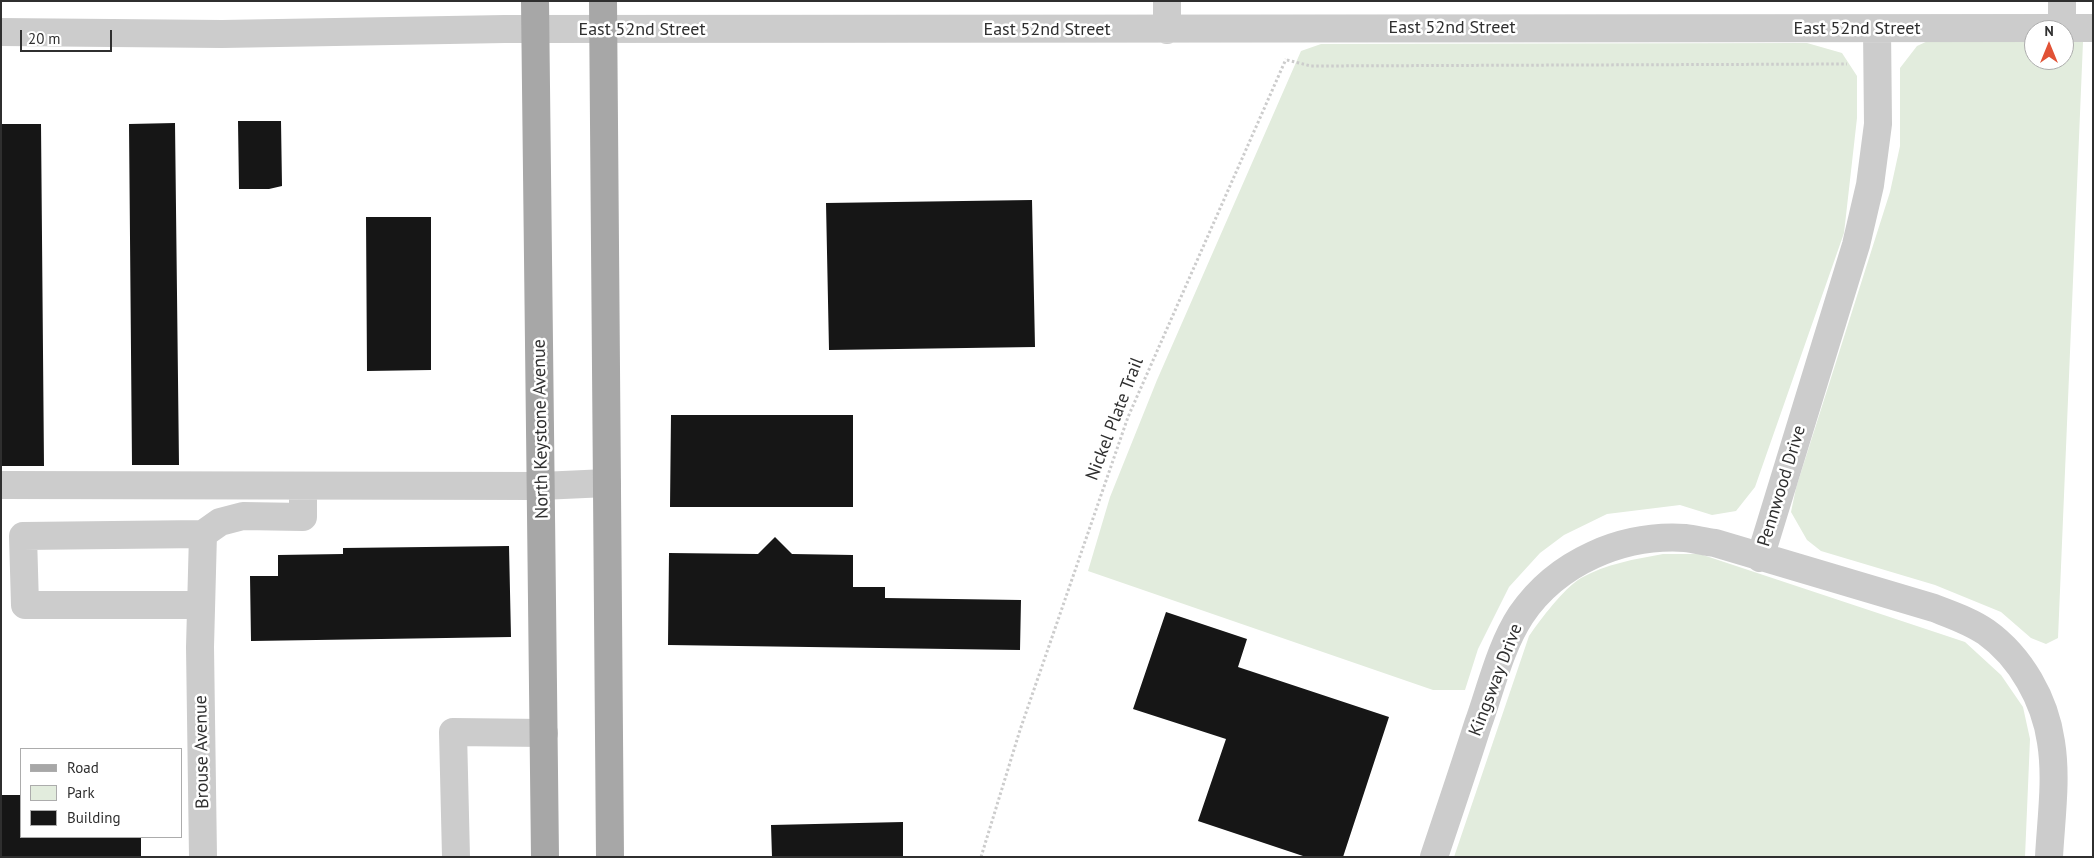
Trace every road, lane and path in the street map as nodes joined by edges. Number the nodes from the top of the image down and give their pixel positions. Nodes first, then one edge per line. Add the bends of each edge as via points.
1 (536, 1) edge
2 (603, 1) edge
3 (1167, 1) edge
4 (2062, 1) edge
5 (2062, 20) edge
6 (1285, 28) junction
7 (2024, 28) edge
8 (2074, 28) edge
9 (2093, 28) edge
10 (1877, 29) junction
11 (536, 30) junction
12 (604, 30) junction
13 (1168, 30) junction
14 (1, 32) edge
15 (1286, 60) junction
16 (1878, 64) junction
17 (607, 484) junction
18 (1, 485) edge
19 (303, 486) junction
20 (541, 486) junction
21 (203, 534) junction
22 (1760, 558) junction
23 (201, 605) junction
24 (544, 733) junction
25 (203, 857) edge
26 (456, 857) edge
27 (545, 857) edge
28 (610, 857) edge
29 (981, 857) edge
30 (1434, 857) edge
31 (2049, 857) edge

1 - 11 main road, North Keystone Avenue
2 - 12 main road
3 - 13 street
4 - 5 street
6 - 10 street, East 52nd Street
6 - 13 street, East 52nd Street
6 - 15 path, Nickel Plate Trail
7 - 10 street, East 52nd Street
8 - 9 street, East 52nd Street
10 - 16 street, Pennwood Drive
11 - 12 street, East 52nd Street
11 - 14 street, East 52nd Street via 222,34
11 - 20 main road, North Keystone Avenue
12 - 13 street, East 52nd Street
12 - 17 main road
15 - 16 path via 1311,66
15 - 29 path, Nickel Plate Trail via 1128,417 1020,730
16 - 22 street, Pennwood Drive via 1878,124 1864,215
17 - 20 street
17 - 28 main road
18 - 19 street
19 - 20 street via 392,478
19 - 21 street via 303,517 242,516 220,522
20 - 24 main road, North Keystone Avenue
21 - 23 street, Brouse Avenue
21 - 23 street via 23,536 25,605
22 - 30 street, Kingsway Drive via 1715,543 1686,538 1627,542 1573,565 1539,593 1521,616 1502,655
22 - 31 street, Pennwood Drive via 1961,618 1997,641 2026,674 2040,700 2049,728 2053,758
23 - 25 street, Brouse Avenue
24 - 26 street via 453,732
24 - 27 main road, North Keystone Avenue

